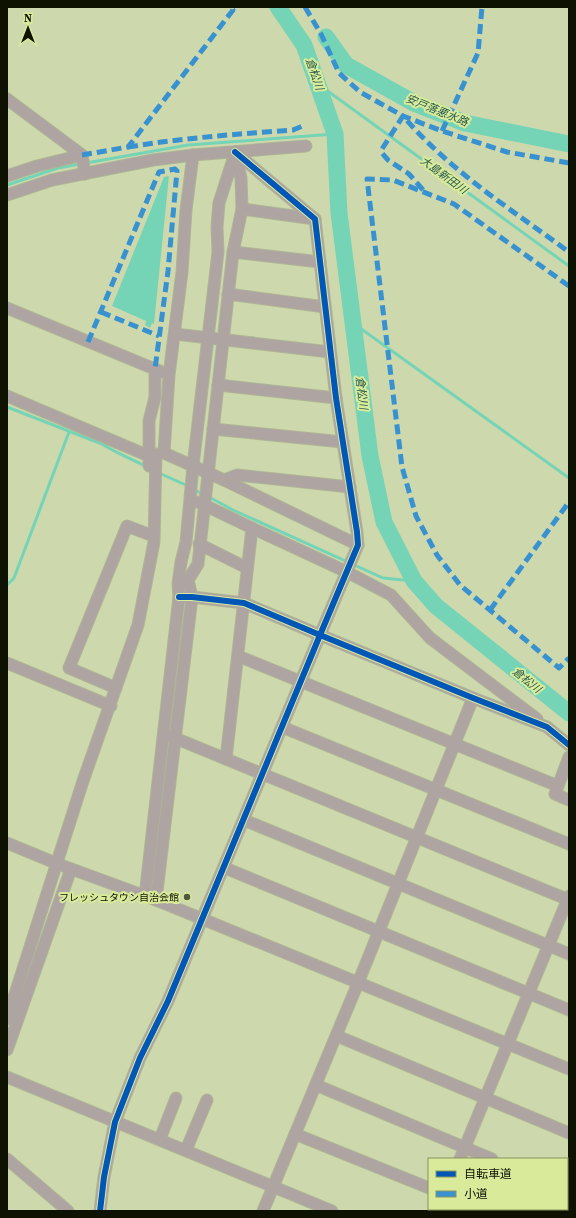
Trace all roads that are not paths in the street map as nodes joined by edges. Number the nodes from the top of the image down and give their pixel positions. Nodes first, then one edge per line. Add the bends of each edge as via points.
1 (7, 99) edge
2 (306, 146) dead end
3 (235, 152) junction
4 (82, 155) junction
5 (193, 155) junction
6 (85, 174) junction
7 (7, 176) edge
8 (7, 195) edge
9 (242, 209) junction
10 (315, 219) junction
11 (233, 252) junction
12 (320, 262) junction
13 (228, 294) junction
14 (325, 307) junction
15 (7, 308) edge
16 (175, 334) junction
17 (208, 338) junction
18 (223, 340) junction
19 (330, 352) junction
20 (155, 369) junction
21 (169, 375) junction
22 (218, 385) junction
23 (7, 396) edge
24 (336, 398) junction
25 (213, 429) junction
26 (343, 442) junction
27 (156, 454) junction
28 (193, 466) junction
29 (208, 472) junction
30 (224, 480) junction
31 (350, 486) junction
32 (190, 499) junction
33 (204, 505) junction
34 (252, 528) junction
35 (148, 534) junction
36 (199, 544) junction
37 (358, 545) junction
38 (181, 562) junction
39 (198, 564) junction
40 (247, 568) junction
41 (347, 572) junction
42 (179, 597) junction
43 (192, 597) junction
44 (244, 603) junction
45 (320, 635) junction
46 (238, 656) junction
47 (7, 663) edge
48 (301, 681) junction
49 (113, 686) junction
50 (473, 698) junction
51 (110, 706) junction
52 (282, 726) junction
53 (547, 727) junction
54 (164, 733) junction
55 (176, 738) junction
56 (454, 745) junction
57 (569, 745) edge
58 (569, 757) edge
59 (226, 759) junction
60 (263, 774) junction
61 (558, 786) junction
62 (436, 790) junction
63 (569, 800) edge
64 (244, 820) junction
65 (418, 836) junction
66 (7, 843) edge
67 (569, 844) edge
68 (58, 864) junction
69 (225, 868) junction
70 (71, 869) junction
71 (398, 884) junction
72 (145, 896) junction
73 (569, 898) edge
74 (156, 900) junction
75 (203, 920) junction
76 (380, 931) junction
77 (548, 946) junction
78 (569, 954) edge
79 (358, 983) junction
80 (529, 993) junction
81 (569, 1010) edge
82 (7, 1019) edge
83 (336, 1036) junction
84 (507, 1044) junction
85 (7, 1050) edge
86 (569, 1069) edge
87 (7, 1077) edge
88 (316, 1085) junction
89 (176, 1098) dead end
90 (485, 1098) junction
91 (207, 1100) dead end
92 (115, 1122) junction
93 (569, 1133) edge
94 (295, 1134) junction
95 (160, 1139) junction
96 (465, 1148) junction
97 (186, 1150) junction
98 (460, 1158) edge
99 (490, 1158) edge
100 (9, 1164) edge
101 (273, 1187) junction
102 (428, 1188) edge
103 (68, 1211) edge
104 (100, 1211) edge
105 (263, 1211) edge
106 (332, 1211) edge

1 - 4 street
2 - 3 street
3 - 5 street
3 - 9 street via 241,178
3 - 10 street
3 - 17 street via 219,203 218,252
4 - 6 street
4 - 7 street
5 - 6 street via 153,160
5 - 16 street
6 - 8 street via 52,180
9 - 10 street
9 - 11 street
10 - 12 street
11 - 12 street
11 - 13 street
12 - 14 street
13 - 14 street
13 - 18 street
14 - 19 street
15 - 20 street
16 - 17 street
16 - 21 street
17 - 18 street
17 - 28 street
18 - 19 street
18 - 22 street
19 - 24 street
20 - 21 street
20 - 27 street via 155,397 149,421
21 - 27 street
22 - 24 street
22 - 25 street
23 - 27 street
24 - 26 street
25 - 26 street
25 - 29 street
26 - 31 street
27 - 28 street
27 - 35 street
27 - 49 street via 154,542 138,625
28 - 29 street
28 - 32 street
29 - 30 street
29 - 33 street
30 - 31 street via 237,475
30 - 37 street
31 - 37 street
32 - 33 street
32 - 38 street via 186,542
33 - 34 street
33 - 36 street
34 - 40 street
34 - 41 street
35 - 49 street via 131,622
35 - 49 street via 127,526 69,668
36 - 39 street
36 - 40 street
37 - 41 street
38 - 39 street
38 - 42 street
39 - 43 street via 188,580
40 - 44 street
41 - 45 street
41 - 53 street via 392,595 430,638
42 - 43 street
42 - 54 street
43 - 44 street
43 - 55 street
44 - 45 street
44 - 46 street
45 - 48 street
45 - 50 street
46 - 48 street
46 - 59 street
47 - 51 street
48 - 52 street
48 - 56 street
49 - 51 street
50 - 53 street
50 - 56 street
51 - 68 street via 83,781
52 - 60 street
52 - 62 street
53 - 57 street
54 - 55 street
54 - 72 street
55 - 59 street
55 - 74 street
56 - 61 street
56 - 62 street
58 - 61 street
59 - 60 street
60 - 64 street
60 - 65 street
61 - 63 street via 555,794
62 - 65 street
62 - 67 street
64 - 69 street
64 - 71 street
65 - 71 street
65 - 73 street
66 - 68 street
68 - 70 street
68 - 82 street
69 - 75 street
69 - 76 street
70 - 72 street
70 - 85 street
71 - 76 street
71 - 77 street
72 - 74 street
73 - 77 street
74 - 75 street
75 - 79 street
75 - 92 street via 140,1058
76 - 79 street
76 - 80 street
77 - 78 street
77 - 80 street
79 - 83 street
79 - 84 street
80 - 81 street
80 - 84 street
83 - 88 street
83 - 90 street
84 - 86 street
84 - 90 street
87 - 92 street
88 - 94 street
88 - 96 street
89 - 95 street
90 - 93 street
90 - 96 street
91 - 97 street
92 - 95 street
92 - 104 street
94 - 101 street
94 - 102 street
95 - 97 street
96 - 98 street
96 - 99 street
97 - 101 street
100 - 103 street
101 - 105 street
101 - 106 street

